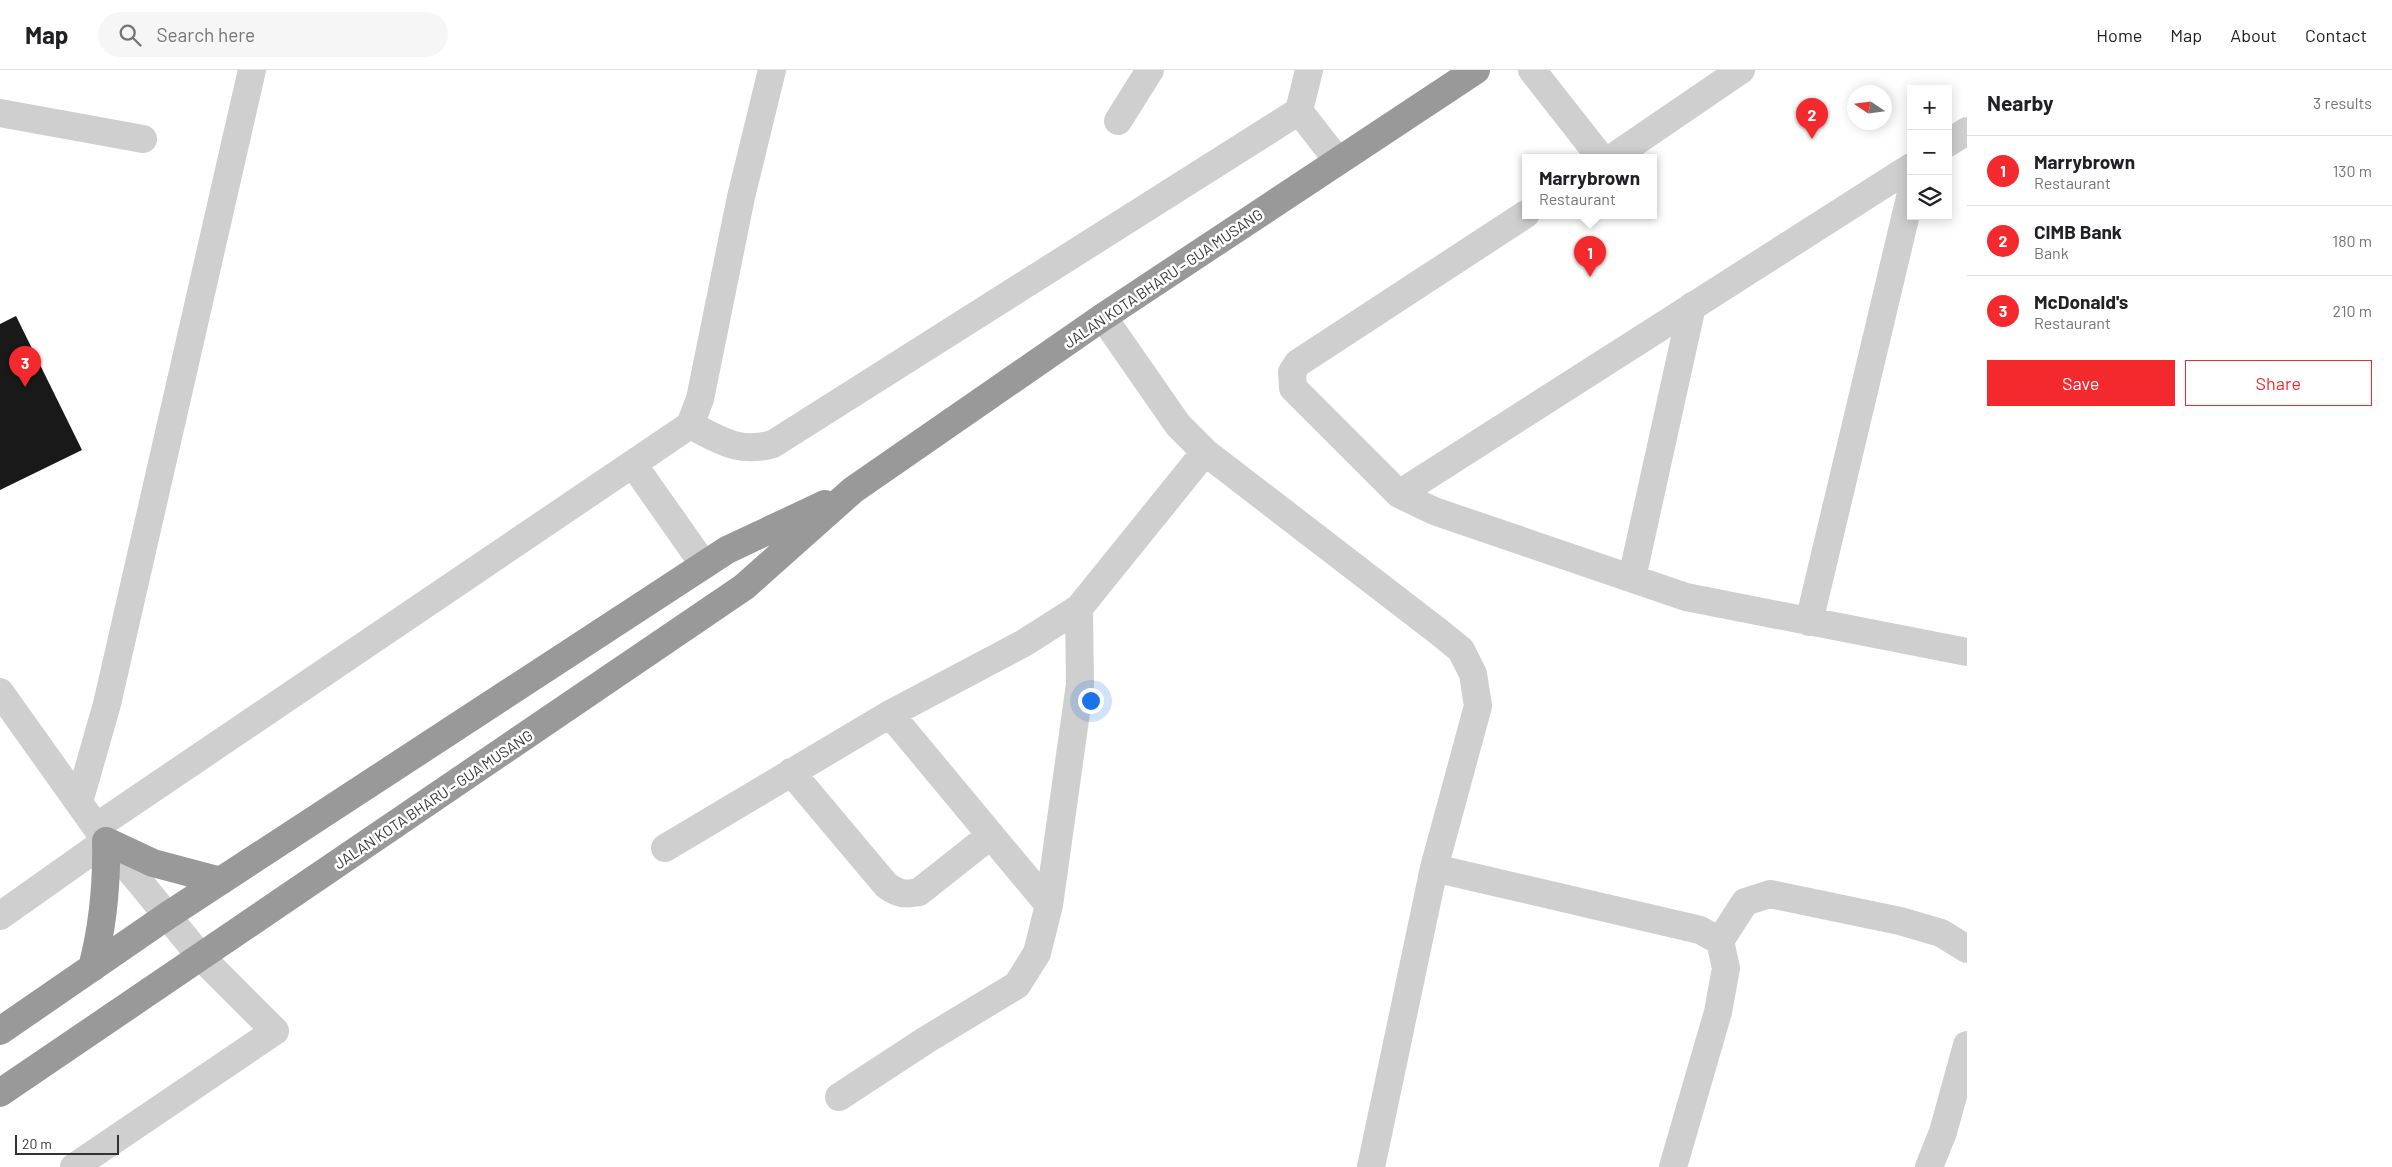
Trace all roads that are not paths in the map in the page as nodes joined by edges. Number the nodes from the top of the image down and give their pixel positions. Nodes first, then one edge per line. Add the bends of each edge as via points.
1 (252, 70) edge
2 (772, 70) edge
3 (1150, 70) edge
4 (1309, 70) edge
5 (1476, 70) edge
6 (1532, 70) edge
7 (1741, 70) edge
8 (1299, 111) junction
9 (0, 113) edge
10 (1118, 121) dead end
11 (1967, 131) edge
12 (143, 140) dead end
13 (1952, 140) edge
14 (1598, 154) edge
15 (1618, 154) edge
16 (1338, 161) junction
17 (1907, 170) edge
18 (1907, 210) edge
19 (1522, 217) edge
20 (1692, 306) junction
21 (1103, 317) junction
22 (690, 425) junction
23 (1205, 452) junction
24 (633, 464) junction
25 (853, 490) junction
26 (1399, 494) junction
27 (704, 565) junction
28 (1632, 578) junction
29 (1079, 608) junction
30 (1809, 622) junction
31 (1967, 652) edge
32 (0, 692) edge
33 (890, 714) junction
34 (791, 772) junction
35 (79, 802) junction
36 (101, 834) junction
37 (991, 835) junction
38 (664, 848) dead end
39 (1434, 868) junction
40 (221, 881) junction
41 (1049, 905) junction
42 (0, 916) edge
43 (167, 916) junction
44 (1720, 941) junction
45 (1967, 948) edge
46 (202, 957) junction
47 (92, 968) junction
48 (0, 1031) edge
49 (1967, 1045) edge
50 (0, 1093) edge
51 (840, 1096) dead end
52 (74, 1167) edge
53 (1371, 1167) edge
54 (1673, 1167) edge
55 (1929, 1167) edge

1 - 35 street via 107,704
2 - 22 street via 740,197 700,399
3 - 10 street
4 - 8 street
5 - 16 highway, JALAN KOTA BHARU – GUA MUSANG
6 - 14 street
7 - 15 street
8 - 16 street
8 - 22 street via 772,444 756,449 734,447
9 - 12 street
11 - 13 street
16 - 21 highway, JALAN KOTA BHARU – GUA MUSANG
17 - 20 street
18 - 30 street
19 - 26 street via 1298,363 1292,372 1292,388
20 - 26 street
20 - 28 street
21 - 23 street via 1178,425
21 - 25 highway, JALAN KOTA BHARU – GUA MUSANG
22 - 24 street
23 - 29 street
23 - 39 street via 1461,650 1473,674 1478,706
24 - 27 street
24 - 36 street
25 - 27 highway, JALAN KOTA BHARU – GUA MUSANG via 727,550
25 - 46 highway, JALAN KOTA BHARU – GUA MUSANG via 744,587
26 - 28 street via 1434,511
27 - 40 highway, JALAN KOTA BHARU – GUA MUSANG
28 - 30 street via 1686,597
29 - 33 street via 1024,643
29 - 41 street via 1080,684
30 - 31 street
32 - 35 street
33 - 34 street
33 - 37 street
34 - 37 street via 896,893 919,892
34 - 38 street
35 - 36 street
36 - 40 highway via 153,863
36 - 42 street
36 - 43 street
36 - 47 highway via 107,880 100,938
37 - 41 street
39 - 44 street via 1700,930
39 - 53 street
40 - 43 highway, JALAN KOTA BHARU – GUA MUSANG
41 - 51 street via 1037,953 1017,985
43 - 46 street
43 - 47 highway, JALAN KOTA BHARU – GUA MUSANG
44 - 45 street via 1745,902 1770,894 1900,921 1941,933
44 - 54 street via 1726,968 1718,1012
46 - 50 highway, JALAN KOTA BHARU – GUA MUSANG
46 - 52 street via 275,1030
47 - 48 highway, JALAN KOTA BHARU – GUA MUSANG
49 - 55 street via 1943,1132

